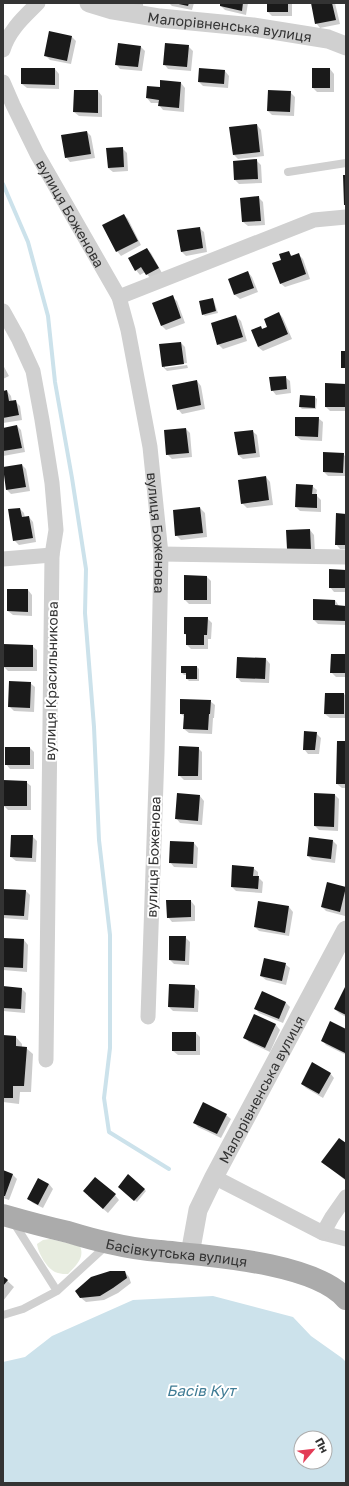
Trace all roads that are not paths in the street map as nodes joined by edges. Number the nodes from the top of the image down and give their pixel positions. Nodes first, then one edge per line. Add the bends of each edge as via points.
1 (38, 3) edge
2 (89, 3) edge
3 (346, 46) edge
4 (3, 50) edge
5 (3, 82) edge
6 (346, 163) edge
7 (288, 172) dead end
8 (346, 217) edge
9 (119, 297) junction
10 (3, 311) edge
11 (161, 554) junction
12 (52, 555) junction
13 (346, 557) edge
14 (3, 559) edge
15 (346, 930) edge
16 (148, 1017) dead end
17 (46, 1060) dead end
18 (214, 1177) junction
19 (346, 1197) edge
20 (6, 1216) edge
21 (323, 1233) junction
22 (346, 1239) edge
23 (108, 1243) junction
24 (190, 1254) junction
25 (57, 1291) junction
26 (346, 1299) edge
27 (3, 1315) edge

1 - 4 street via 20,20 6,40
2 - 3 street, Малорівненська вулиця via 112,10 160,18 253,27 328,39
5 - 9 street, вулиця Боженова via 37,154
6 - 7 lane
8 - 9 street via 314,220
9 - 11 street, вулиця Боженова via 128,330 150,447
10 - 12 street, вулиця Красильникова via 33,371 52,483 56,530
11 - 13 street
11 - 16 street, вулиця Боженова
12 - 14 street
12 - 17 street, вулиця Красильникова
15 - 18 street, Малорівненська вулиця
18 - 21 street
18 - 24 street, Малорівненська вулиця via 198,1210
19 - 21 street
20 - 23 main road, Басівкутська вулиця
20 - 25 lane
21 - 22 street
23 - 24 main road, Басівкутська вулиця
23 - 25 lane
24 - 26 main road, Басівкутська вулиця via 290,1270 321,1281 340,1292
25 - 27 lane via 23,1309

